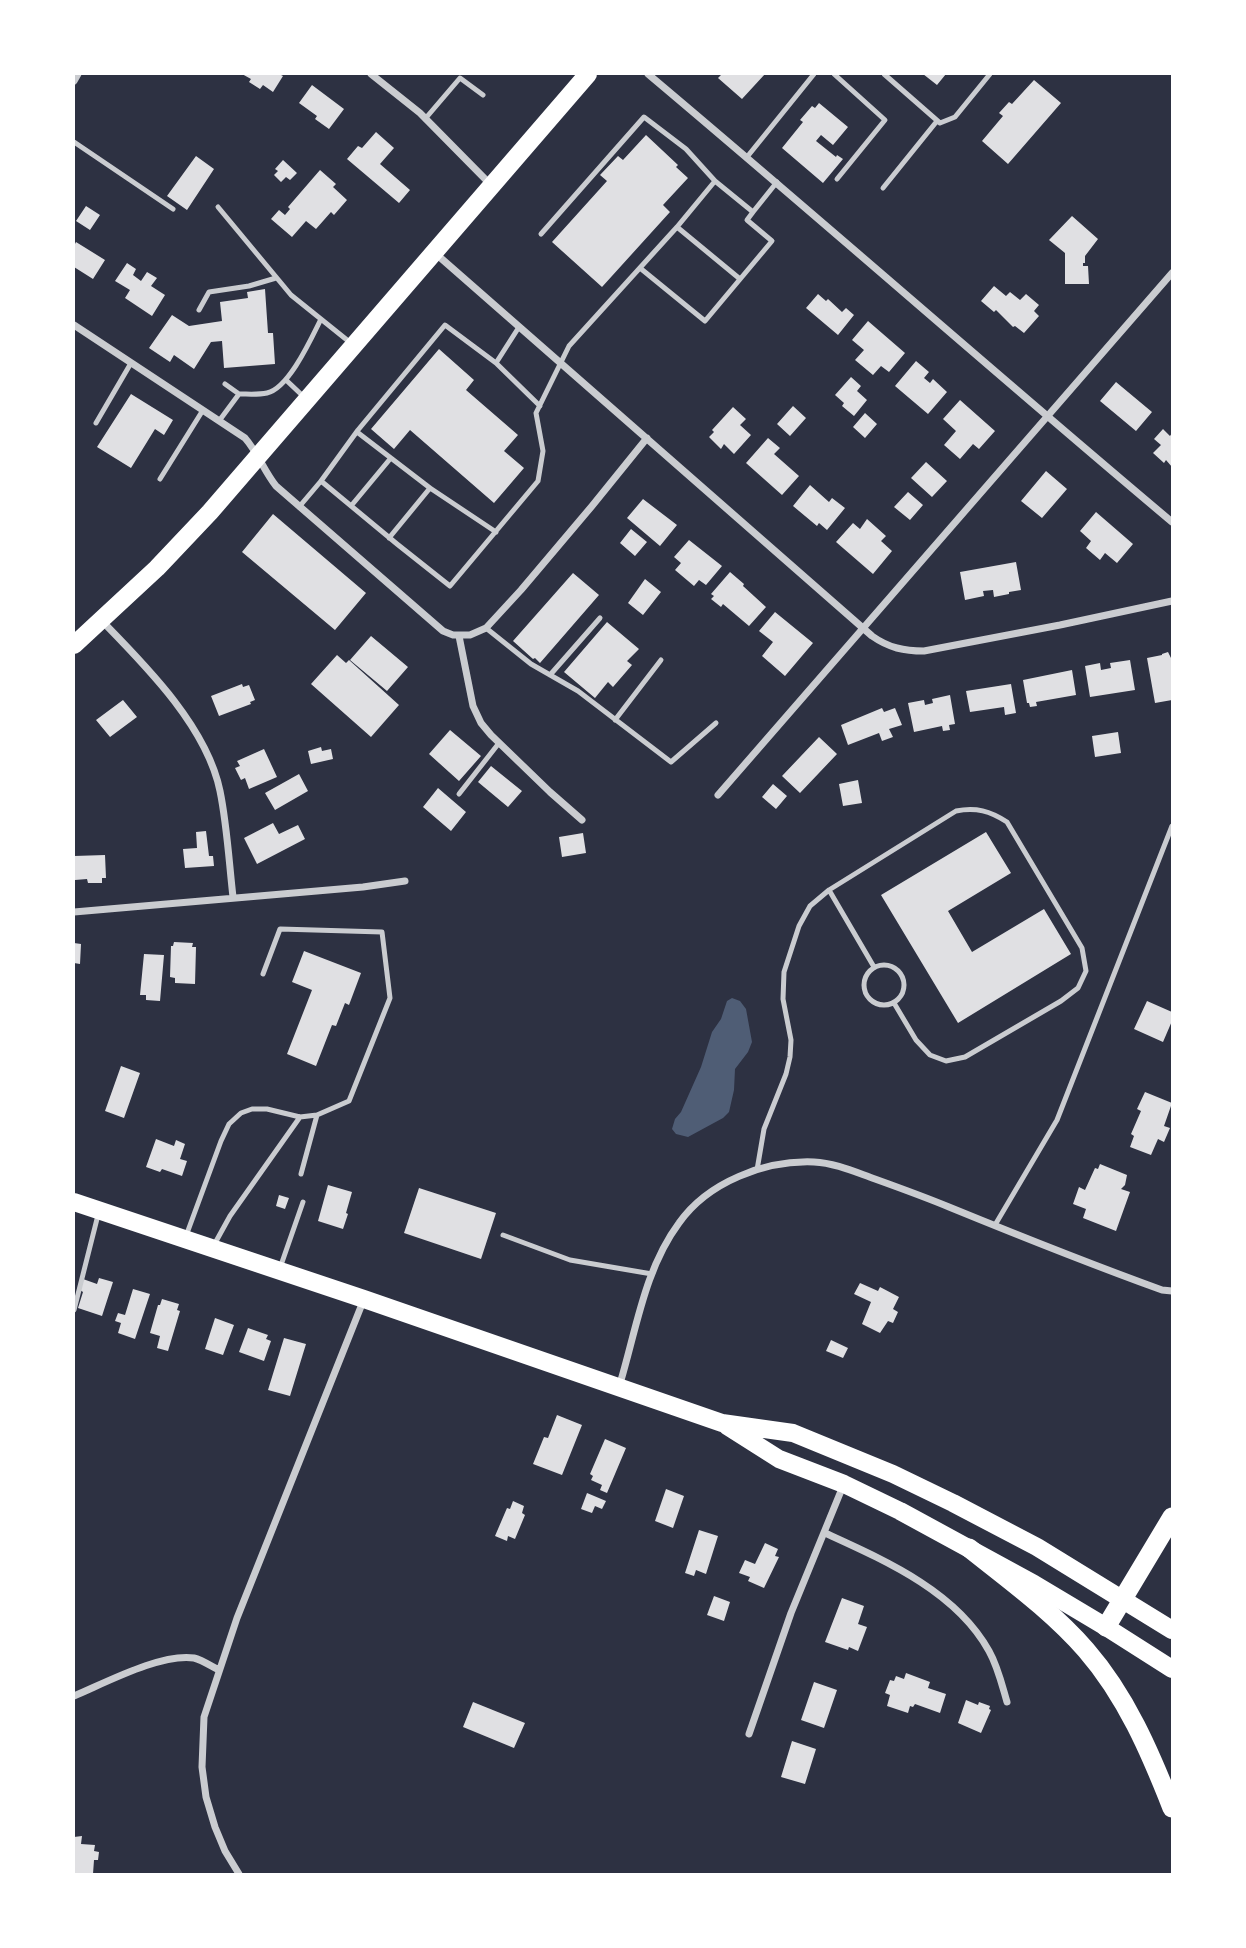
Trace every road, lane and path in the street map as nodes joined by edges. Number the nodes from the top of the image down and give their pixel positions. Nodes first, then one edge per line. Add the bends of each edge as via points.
1 (78, 74) edge
2 (371, 74) edge
3 (588, 74) edge
4 (648, 74) edge
5 (814, 74) edge
6 (834, 74) edge
7 (884, 74) edge
8 (990, 74) edge
9 (74, 81) edge
10 (483, 95) dead end
11 (425, 119) junction
12 (937, 121) junction
13 (74, 142) edge
14 (747, 157) junction
15 (837, 178) dead end
16 (715, 181) junction
17 (777, 182) junction
18 (492, 185) junction
19 (883, 188) dead end
20 (218, 206) dead end
21 (173, 209) dead end
22 (753, 212) junction
23 (677, 227) junction
24 (541, 234) dead end
25 (435, 252) junction
26 (640, 268) junction
27 (1172, 273) edge
28 (276, 278) junction
29 (740, 279) junction
30 (199, 310) dead end
31 (321, 319) junction
32 (74, 325) edge
33 (519, 327) junction
34 (354, 346) junction
35 (131, 363) junction
36 (496, 363) junction
37 (559, 363) junction
38 (286, 380) junction
39 (225, 384) dead end
40 (239, 394) junction
41 (307, 400) junction
42 (540, 406) junction
43 (203, 410) junction
44 (1047, 417) junction
45 (219, 421) junction
46 (96, 423) dead end
47 (357, 432) junction
48 (647, 438) junction
49 (258, 456) junction
50 (390, 458) junction
51 (160, 479) dead end
52 (321, 481) junction
53 (430, 488) junction
54 (299, 506) junction
55 (351, 506) junction
56 (1172, 522) edge
57 (496, 532) junction
58 (389, 538) junction
59 (1172, 601) edge
60 (600, 618) dead end
61 (102, 620) junction
62 (486, 628) junction
63 (863, 628) junction
64 (458, 636) junction
65 (77, 637) edge
66 (661, 660) dead end
67 (550, 675) junction
68 (615, 720) junction
69 (716, 723) dead end
70 (499, 744) junction
71 (459, 794) dead end
72 (718, 795) dead end
73 (582, 820) dead end
74 (1172, 826) edge
75 (405, 881) dead end
76 (830, 890) junction
77 (233, 897) junction
78 (74, 912) edge
79 (874, 967) junction
80 (263, 974) dead end
81 (894, 1003) junction
82 (317, 1115) junction
83 (300, 1117) junction
84 (757, 1170) junction
85 (301, 1174) dead end
86 (74, 1202) edge
87 (303, 1202) dead end
88 (99, 1211) junction
89 (995, 1226) junction
90 (503, 1235) dead end
91 (185, 1239) junction
92 (213, 1248) junction
93 (279, 1270) junction
94 (652, 1274) junction
95 (1172, 1290) edge
96 (364, 1299) junction
97 (74, 1310) edge
98 (619, 1387) junction
99 (722, 1423) junction
100 (844, 1484) junction
101 (1172, 1517) edge
102 (825, 1533) junction
103 (969, 1548) junction
104 (1123, 1599) junction
105 (1106, 1627) junction
106 (1172, 1630) edge
107 (1172, 1669) edge
108 (219, 1670) junction
109 (74, 1696) edge
110 (1007, 1702) dead end
111 (749, 1734) dead end
112 (1172, 1808) edge
113 (239, 1874) edge

1 - 9 street
2 - 11 street
3 - 18 main road
4 - 14 street
5 - 14 lane
6 - 15 lane via 885,120
7 - 12 lane
8 - 12 lane via 955,117
10 - 11 lane via 460,78
11 - 18 street
12 - 19 lane
13 - 21 lane
14 - 17 street
16 - 22 lane
16 - 23 lane
16 - 24 lane via 686,149 644,117
17 - 22 lane
17 - 44 street
18 - 25 main road
20 - 28 lane
22 - 29 lane via 747,220 772,241
23 - 26 lane
23 - 29 lane
25 - 33 street
25 - 34 main road
26 - 29 lane via 705,321
26 - 37 lane via 569,345
27 - 44 street
28 - 30 lane via 209,292
28 - 31 lane
31 - 34 lane
31 - 38 lane
32 - 35 street
33 - 36 lane
33 - 37 street
34 - 41 main road
35 - 43 street
35 - 46 lane
36 - 42 lane
36 - 47 lane via 445,326
37 - 42 lane
37 - 48 street
38 - 40 lane via 269,393
38 - 41 lane
39 - 40 lane
40 - 45 lane
41 - 49 main road
42 - 57 lane via 536,413 543,451 538,481
43 - 45 street
43 - 51 lane
44 - 56 street
44 - 63 street
45 - 49 street via 246,438
47 - 50 lane
47 - 52 lane
48 - 62 street
48 - 63 street
49 - 54 street via 265,473
49 - 61 main road via 157,568
50 - 53 lane
50 - 55 lane
52 - 54 lane
52 - 55 lane
53 - 57 lane
53 - 58 lane
54 - 64 street via 423,615
55 - 58 lane
57 - 58 lane via 450,586
59 - 63 street via 924,651 890,647
60 - 67 lane
61 - 65 main road
61 - 77 street via 200,739 220,789
62 - 64 street
62 - 67 lane
63 - 72 street
64 - 70 street via 473,706
66 - 68 lane
67 - 68 lane
68 - 69 lane via 671,762
70 - 71 lane
70 - 73 street
74 - 89 lane via 1057,1120
75 - 77 street
76 - 79 lane
76 - 81 lane via 956,811 971,808 993,813 1007,821 1082,948 1086,971 1078,988 965,1057 946,1061 930,1055
76 - 84 lane via 810,905 784,972 790,1057 764,1129
77 - 78 street
79 - 81 lane via 864,983 867,995 876,1004
79 - 81 lane via 888,965 900,972 905,985
80 - 82 lane via 280,929 382,932 390,998 349,1101
82 - 83 lane
82 - 85 lane
83 - 91 lane via 252,1109 229,1124
83 - 92 lane via 230,1216
84 - 89 street via 793,1162 840,1167
84 - 94 street via 701,1199 680,1221
86 - 88 main road
87 - 93 lane
88 - 91 main road
88 - 97 lane
89 - 95 street via 1094,1266
90 - 94 lane via 570,1260
91 - 92 main road
92 - 93 main road
93 - 96 main road
94 - 98 street
96 - 98 main road
96 - 108 street
98 - 99 main road
99 - 100 main road via 779,1459
99 - 104 main road via 793,1433 893,1474 1025,1541
100 - 102 street
100 - 103 main road
101 - 104 highway
102 - 110 street via 887,1562 958,1612 989,1651
102 - 111 street
103 - 105 main road
103 - 112 highway via 1086,1650 1135,1722
104 - 105 highway
104 - 106 main road
105 - 107 main road
108 - 109 street via 196,1658 174,1658
108 - 113 street via 204,1717 202,1767 215,1827

